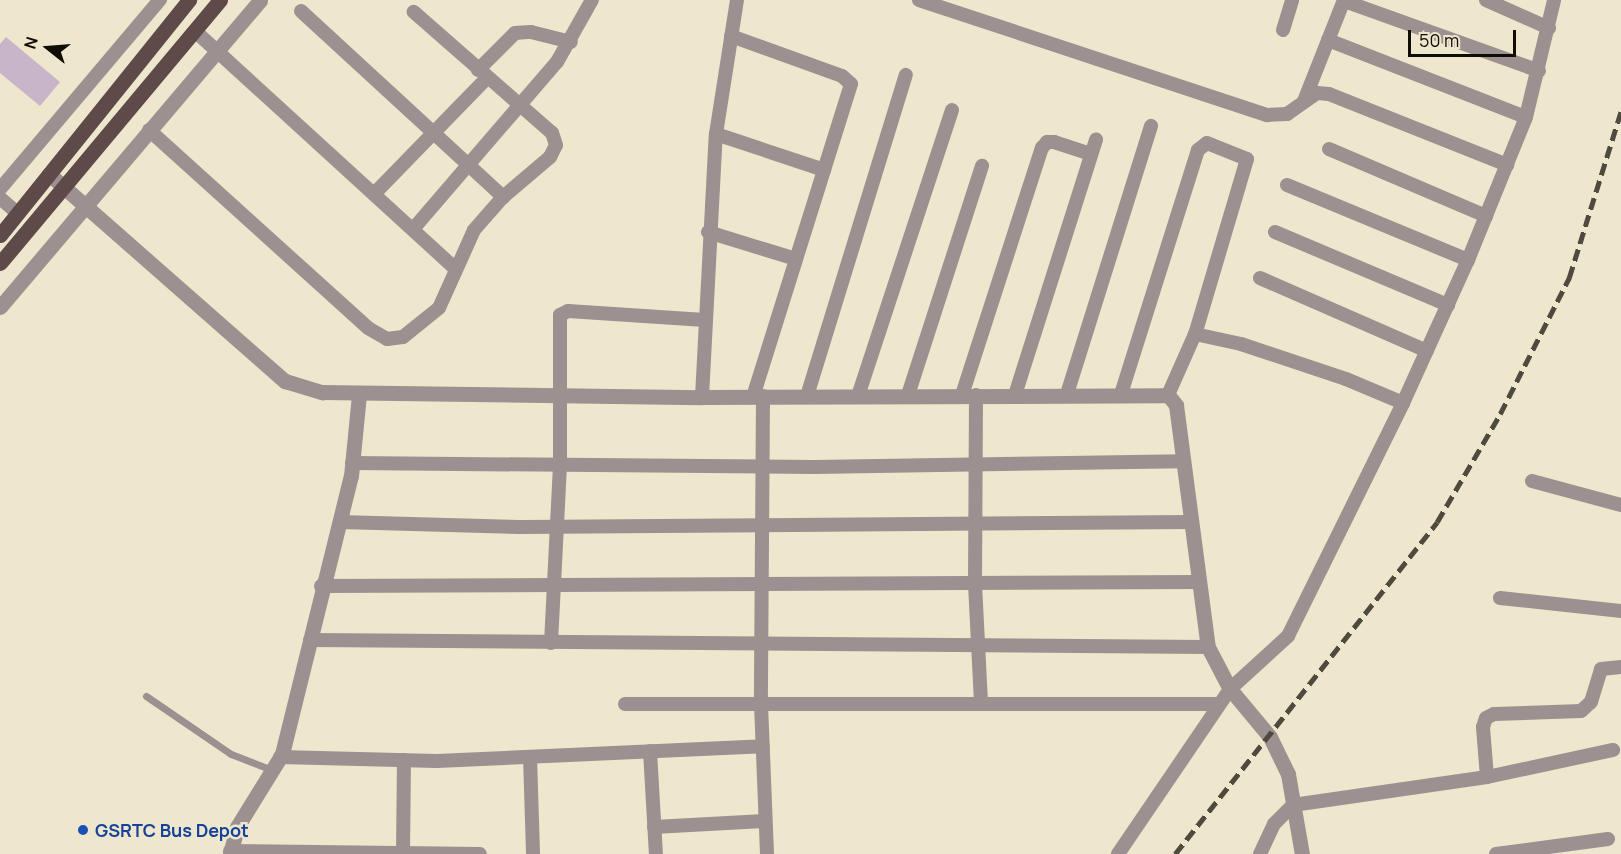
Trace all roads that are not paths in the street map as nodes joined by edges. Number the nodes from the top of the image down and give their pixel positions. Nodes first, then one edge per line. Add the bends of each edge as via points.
1 (160, 0) edge
2 (189, 0) edge
3 (220, 0) edge
4 (260, 0) edge
5 (592, 0) edge
6 (737, 0) edge
7 (919, 0) edge
8 (1291, 0) edge
9 (1486, 0) edge
10 (1554, 0) edge
11 (1344, 1) edge
12 (301, 11) dead end
13 (414, 12) dead end
14 (1549, 28) junction
15 (1283, 30) dead end
16 (195, 31) junction
17 (731, 36) junction
18 (1328, 40) junction
19 (571, 42) junction
20 (218, 51) junction
21 (1539, 71) junction
22 (483, 74) junction
23 (906, 75) dead end
24 (1303, 103) junction
25 (519, 106) junction
26 (952, 110) dead end
27 (1526, 117) junction
28 (1151, 126) dead end
29 (149, 130) junction
30 (434, 132) junction
31 (716, 134) junction
32 (1096, 140) dead end
33 (1329, 149) dead end
34 (1091, 154) junction
35 (469, 164) junction
36 (1507, 165) junction
37 (982, 166) dead end
38 (824, 170) junction
39 (49, 174) junction
40 (1287, 185) dead end
41 (64, 187) junction
42 (0, 189) edge
43 (375, 193) junction
44 (503, 197) junction
45 (0, 198) edge
46 (84, 205) junction
47 (17, 213) junction
48 (1486, 216) junction
49 (414, 228) junction
50 (708, 232) junction
51 (1275, 232) dead end
52 (0, 235) edge
53 (796, 259) junction
54 (1468, 260) junction
55 (0, 263) edge
56 (456, 269) junction
57 (1260, 278) dead end
58 (1448, 304) junction
59 (0, 307) edge
60 (705, 320) junction
61 (1195, 334) junction
62 (1427, 351) junction
63 (359, 394) junction
64 (1015, 394) junction
65 (1067, 394) junction
66 (1121, 394) junction
67 (558, 395) junction
68 (908, 395) junction
69 (969, 395) junction
70 (1168, 395) junction
71 (758, 396) junction
72 (807, 396) junction
73 (858, 396) junction
74 (702, 397) junction
75 (1403, 403) junction
76 (1183, 461) junction
77 (352, 463) junction
78 (560, 465) junction
79 (977, 465) junction
80 (763, 467) junction
81 (1532, 481) dead end
82 (1621, 505) edge
83 (340, 522) junction
84 (1191, 522) junction
85 (977, 525) junction
86 (558, 527) junction
87 (763, 527) junction
88 (1199, 582) junction
89 (764, 584) junction
90 (975, 584) junction
91 (321, 586) junction
92 (554, 588) junction
93 (1500, 598) dead end
94 (1621, 611) edge
95 (310, 640) junction
96 (551, 643) junction
97 (762, 645) junction
98 (977, 647) junction
99 (1208, 647) junction
100 (1621, 667) edge
101 (1230, 689) junction
102 (146, 696) dead end
103 (625, 704) dead end
104 (761, 704) junction
105 (981, 704) junction
106 (1219, 704) junction
107 (763, 746) junction
108 (1613, 750) dead end
109 (650, 751) junction
110 (530, 757) junction
111 (404, 760) junction
112 (276, 764) junction
113 (1487, 777) junction
114 (1293, 805) junction
115 (765, 821) junction
116 (654, 827) junction
117 (1608, 839) dead end
118 (230, 853) edge
119 (403, 854) edge
120 (480, 854) edge
121 (533, 854) edge
122 (656, 854) edge
123 (767, 854) edge
124 (1118, 854) edge
125 (1260, 854) edge
126 (1302, 854) edge
127 (1496, 854) edge

1 - 42 street
2 - 39 main road
3 - 16 main road
4 - 20 street
5 - 19 street
6 - 17 street
7 - 24 street via 1267,115 1287,114
8 - 15 street
9 - 14 street
10 - 14 street
11 - 18 street
11 - 21 street
12 - 30 street
13 - 22 street
14 - 21 street
16 - 20 street
16 - 41 main road
17 - 31 street
17 - 38 street via 851,82
18 - 24 street
18 - 27 street
19 - 22 street via 531,32 515,33
19 - 25 street
20 - 29 street
20 - 43 street
21 - 27 street
22 - 25 street
22 - 30 street
23 - 72 street
24 - 36 street via 1317,93 1329,94
25 - 35 street
25 - 44 street via 552,133 556,145 550,157
26 - 73 street
27 - 36 street
28 - 65 street
29 - 46 street
29 - 56 street via 377,336 396,339 429,319 446,298
30 - 35 street
30 - 43 street
31 - 38 street
31 - 50 street
32 - 34 street
33 - 48 street
34 - 64 street
34 - 69 street via 1054,142 1047,142 1042,148
35 - 44 street
35 - 49 street
36 - 48 street
37 - 68 street
38 - 53 street
39 - 41 street
39 - 47 main road
40 - 54 street
41 - 46 street
41 - 55 main road
43 - 49 street
44 - 56 street via 466,240
45 - 47 street
46 - 59 street
46 - 63 street via 285,381 322,392
47 - 52 main road
48 - 54 street
49 - 56 street
50 - 53 street
50 - 60 street
51 - 58 street
53 - 71 street
54 - 58 street
57 - 62 street
58 - 62 street
60 - 67 street via 563,312
60 - 74 street
61 - 66 street via 1247,159 1204,143 1198,150
61 - 70 street
61 - 75 street via 1240,344 1325,372
62 - 75 street
63 - 67 street
63 - 77 street
64 - 65 street
64 - 69 street
65 - 66 street
66 - 70 street
67 - 74 street
67 - 78 street
68 - 69 street
68 - 73 street
69 - 79 street
70 - 76 street via 1176,405
71 - 72 street
71 - 74 street
71 - 80 street
72 - 73 street
75 - 101 street via 1288,636
76 - 79 street
76 - 84 street
77 - 78 street
77 - 83 street
78 - 80 street
78 - 86 street
79 - 80 street
79 - 85 street
80 - 87 street
81 - 82 street
83 - 86 street
83 - 91 street
84 - 85 street
84 - 88 street
85 - 87 street
85 - 90 street
86 - 87 street
86 - 92 street
87 - 89 street
88 - 90 street
88 - 99 street
89 - 90 street
89 - 92 street
89 - 97 street
90 - 98 street
91 - 92 street
91 - 95 street
92 - 96 street
93 - 94 street
95 - 96 street
95 - 112 street
96 - 97 street
97 - 98 street
97 - 104 street
98 - 99 street
98 - 105 street
99 - 101 street
100 - 113 street via 1601,669 1591,702 1581,711 1494,714 1486,718 1483,727
101 - 106 street
101 - 114 street via 1270,737 1288,774
102 - 112 lane via 231,754
103 - 104 street
104 - 105 street
104 - 107 street
105 - 106 street
106 - 124 street
107 - 109 street
107 - 115 street
108 - 113 street
109 - 110 street
109 - 116 street
110 - 111 street
110 - 121 street
111 - 112 street
111 - 119 street
112 - 118 street via 237,827
113 - 114 street
114 - 125 street via 1274,824
114 - 126 street
115 - 116 street
115 - 123 street
116 - 122 street
117 - 127 street
118 - 119 street
119 - 120 street

